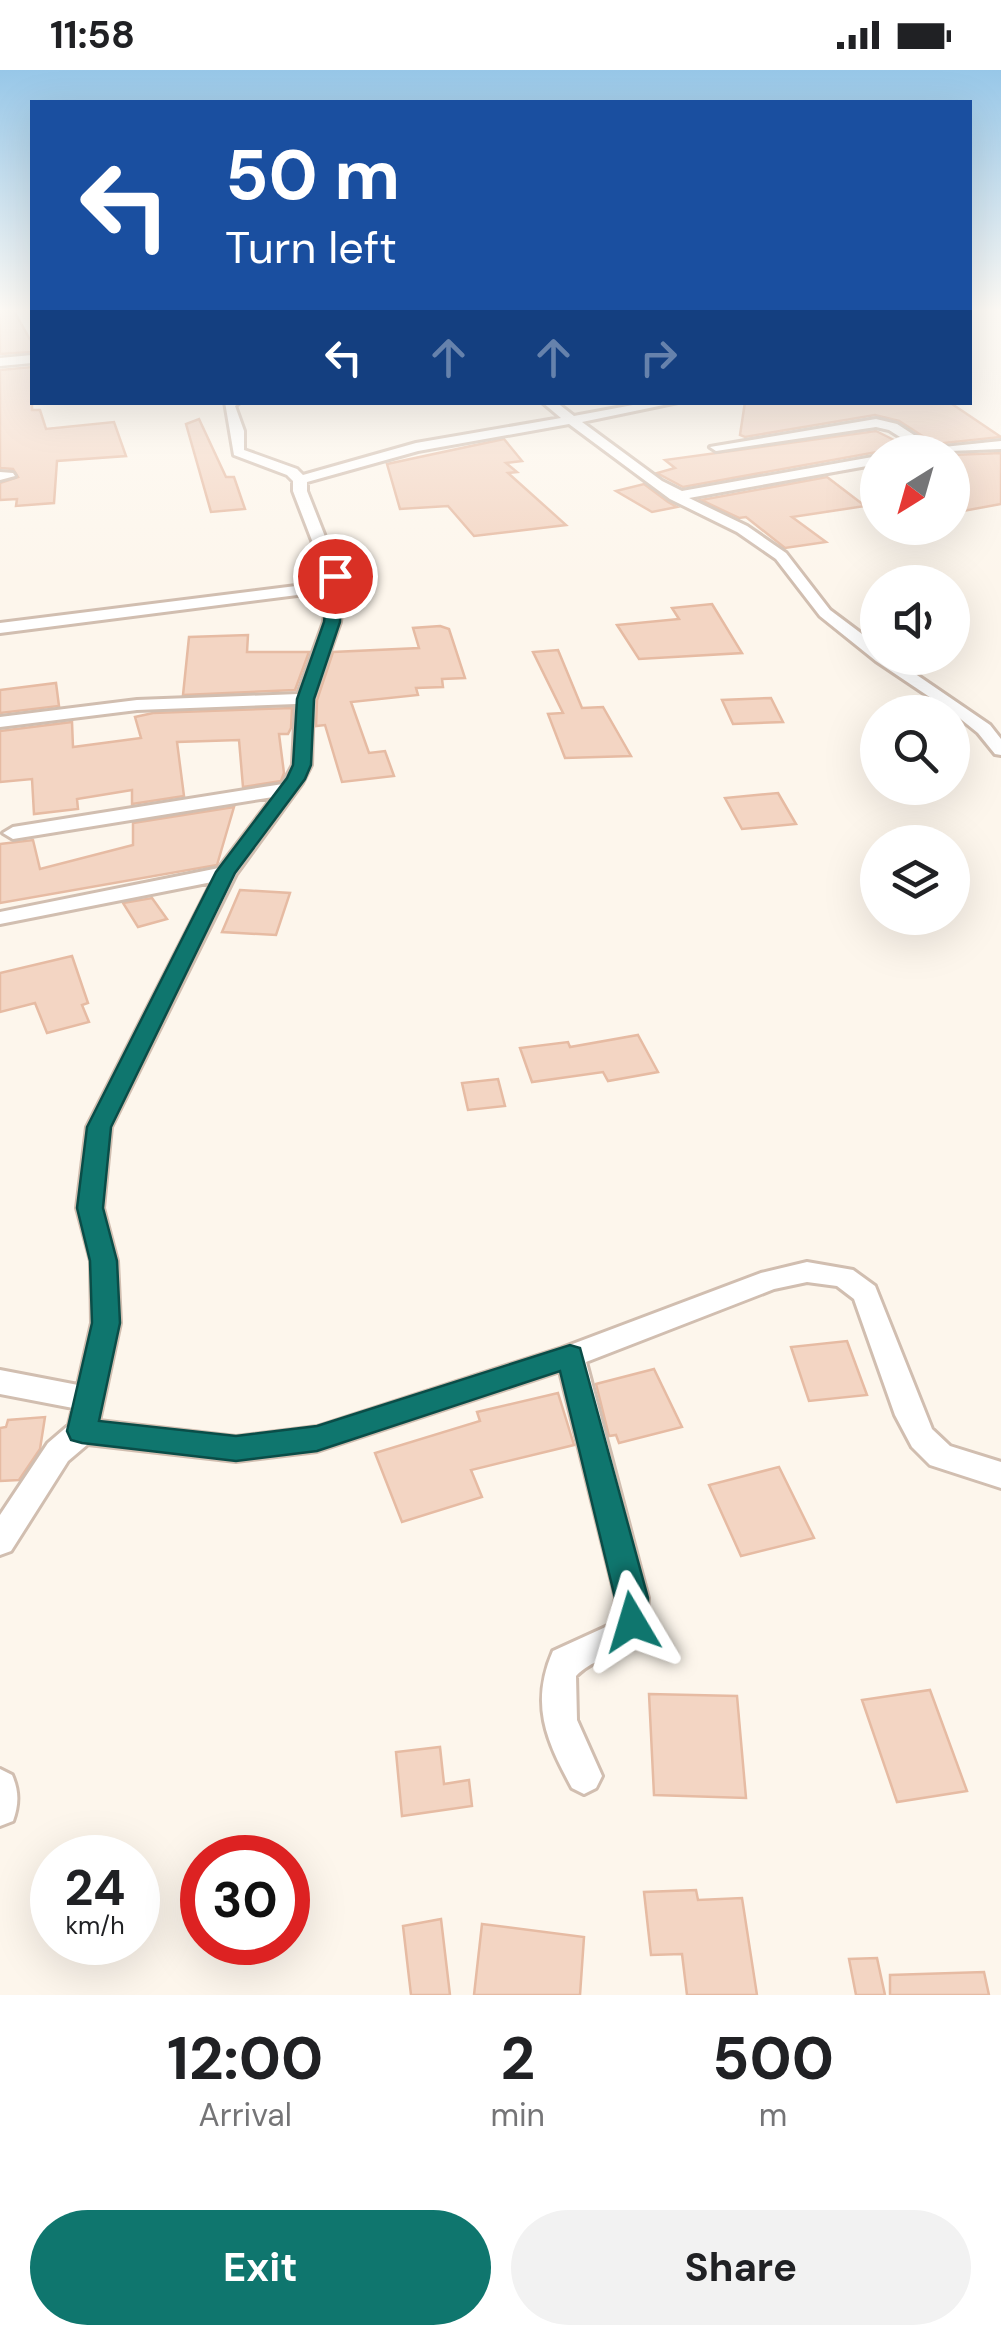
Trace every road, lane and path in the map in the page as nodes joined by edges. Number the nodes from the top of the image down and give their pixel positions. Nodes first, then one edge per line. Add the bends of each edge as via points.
1 (230, 405) edge
2 (552, 405) edge
3 (657, 405) edge
4 (575, 422) junction
5 (905, 435) edge
6 (1001, 446) edge
7 (716, 447) dead end
8 (970, 449) edge
9 (860, 463) edge
10 (300, 480) junction
11 (675, 496) junction
12 (337, 585) junction
13 (0, 628) edge
14 (860, 640) edge
15 (907, 675) edge
16 (306, 699) junction
17 (0, 722) edge
18 (1001, 750) edge
19 (287, 789) junction
20 (13, 833) dead end
21 (226, 872) junction
22 (0, 918) edge
23 (570, 1356) junction
24 (0, 1382) edge
25 (88, 1399) junction
26 (82, 1431) junction
27 (1001, 1475) edge
28 (0, 1541) edge
29 (584, 1776) dead end
30 (0, 1787) edge
31 (0, 1808) edge

1 - 10 street via 238,452
2 - 4 street
3 - 4 street
4 - 10 street via 416,446
4 - 11 street
5 - 7 street via 876,423
6 - 8 street
9 - 11 street
10 - 12 street
11 - 14 street via 781,556 825,613
12 - 13 street
12 - 16 street
15 - 18 street via 984,729
16 - 17 street via 137,705
16 - 19 street via 302,765
19 - 20 street
19 - 21 street
21 - 22 street
21 - 25 street via 99,1127 90,1208 104,1261 106,1323
23 - 26 street via 317,1438 236,1449
23 - 27 street via 770,1280 806,1272 844,1277 865,1294 922,1438 940,1456
23 - 29 street via 632,1598 632,1622 618,1642 566,1662 557,1678 566,1742
24 - 25 street
25 - 26 street
26 - 28 street via 58,1452
30 - 31 street

